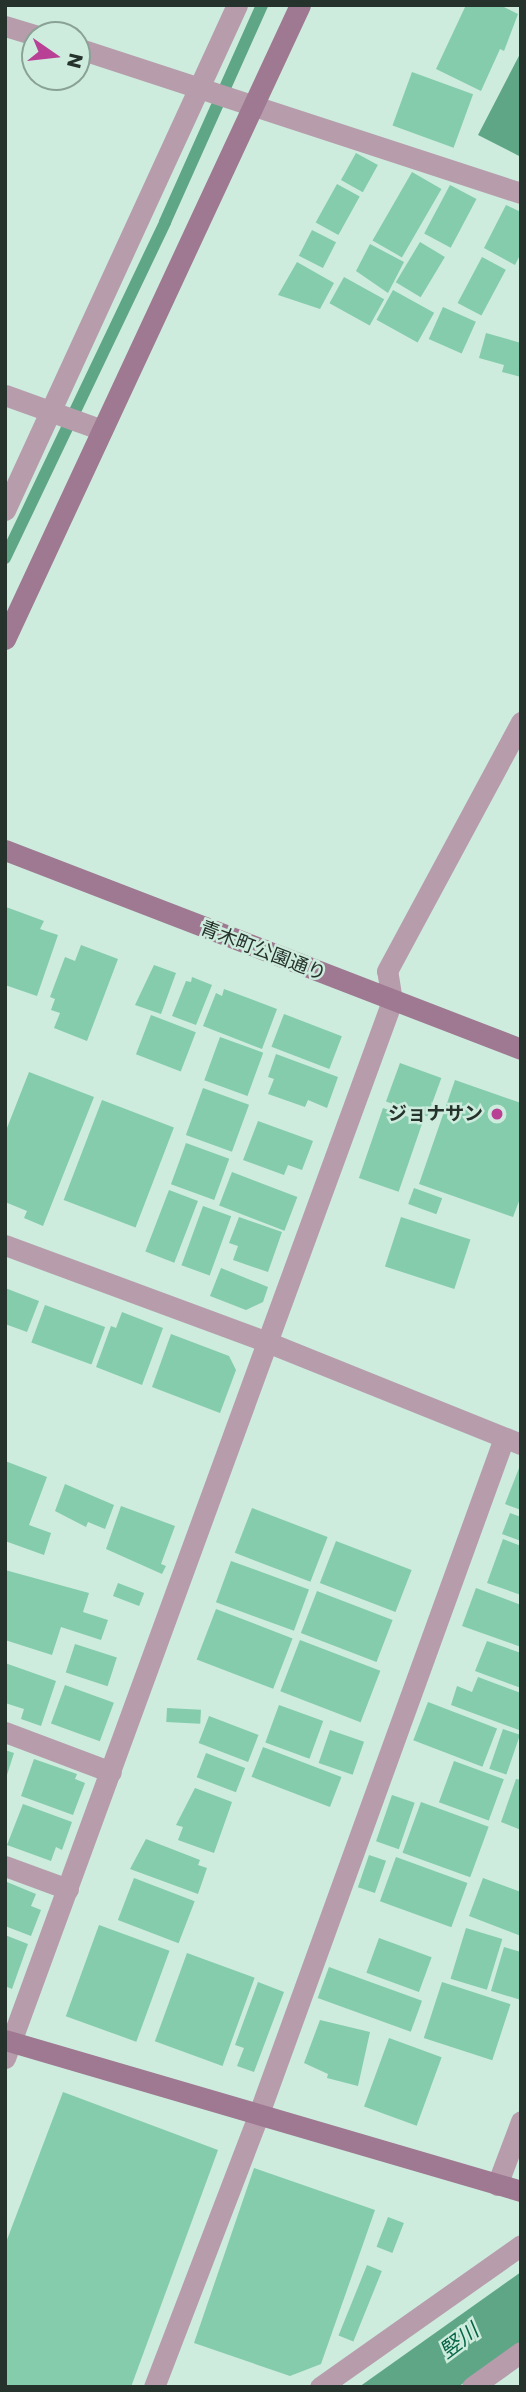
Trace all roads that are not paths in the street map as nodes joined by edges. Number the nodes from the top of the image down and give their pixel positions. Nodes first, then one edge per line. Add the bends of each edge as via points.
1 (237, 5) edge
2 (300, 5) edge
3 (91, 53) edge
4 (198, 87) junction
5 (253, 106) junction
6 (521, 193) edge
7 (5, 395) edge
8 (52, 409) junction
9 (102, 430) junction
10 (5, 510) edge
11 (5, 639) edge
12 (521, 722) edge
13 (5, 850) edge
14 (392, 1001) junction
15 (521, 1049) edge
16 (5, 1245) edge
17 (267, 1342) junction
18 (512, 1441) edge
19 (5, 1732) edge
20 (111, 1772) junction
21 (5, 1866) edge
22 (68, 1889) junction
23 (7, 2047) edge
24 (258, 2116) junction
25 (521, 2121) edge
26 (497, 2185) junction
27 (521, 2192) edge
28 (521, 2245) edge
29 (521, 2352) edge
30 (154, 2387) edge
31 (320, 2387) edge
32 (472, 2387) edge

1 - 4 street
2 - 5 street
3 - 4 street
4 - 5 street
4 - 8 street
5 - 6 street
5 - 9 street
7 - 8 street
8 - 9 street
8 - 10 street
9 - 11 street
12 - 14 street via 387,971
13 - 14 street, 青木町公園通り
14 - 15 street, 青木町公園通り
14 - 17 street
16 - 17 street
17 - 18 street
17 - 20 street
18 - 24 street
19 - 20 street
20 - 22 street
21 - 22 street
22 - 23 street
23 - 24 street
24 - 26 street
24 - 30 street
25 - 26 street
26 - 27 street
28 - 31 street
29 - 32 street

